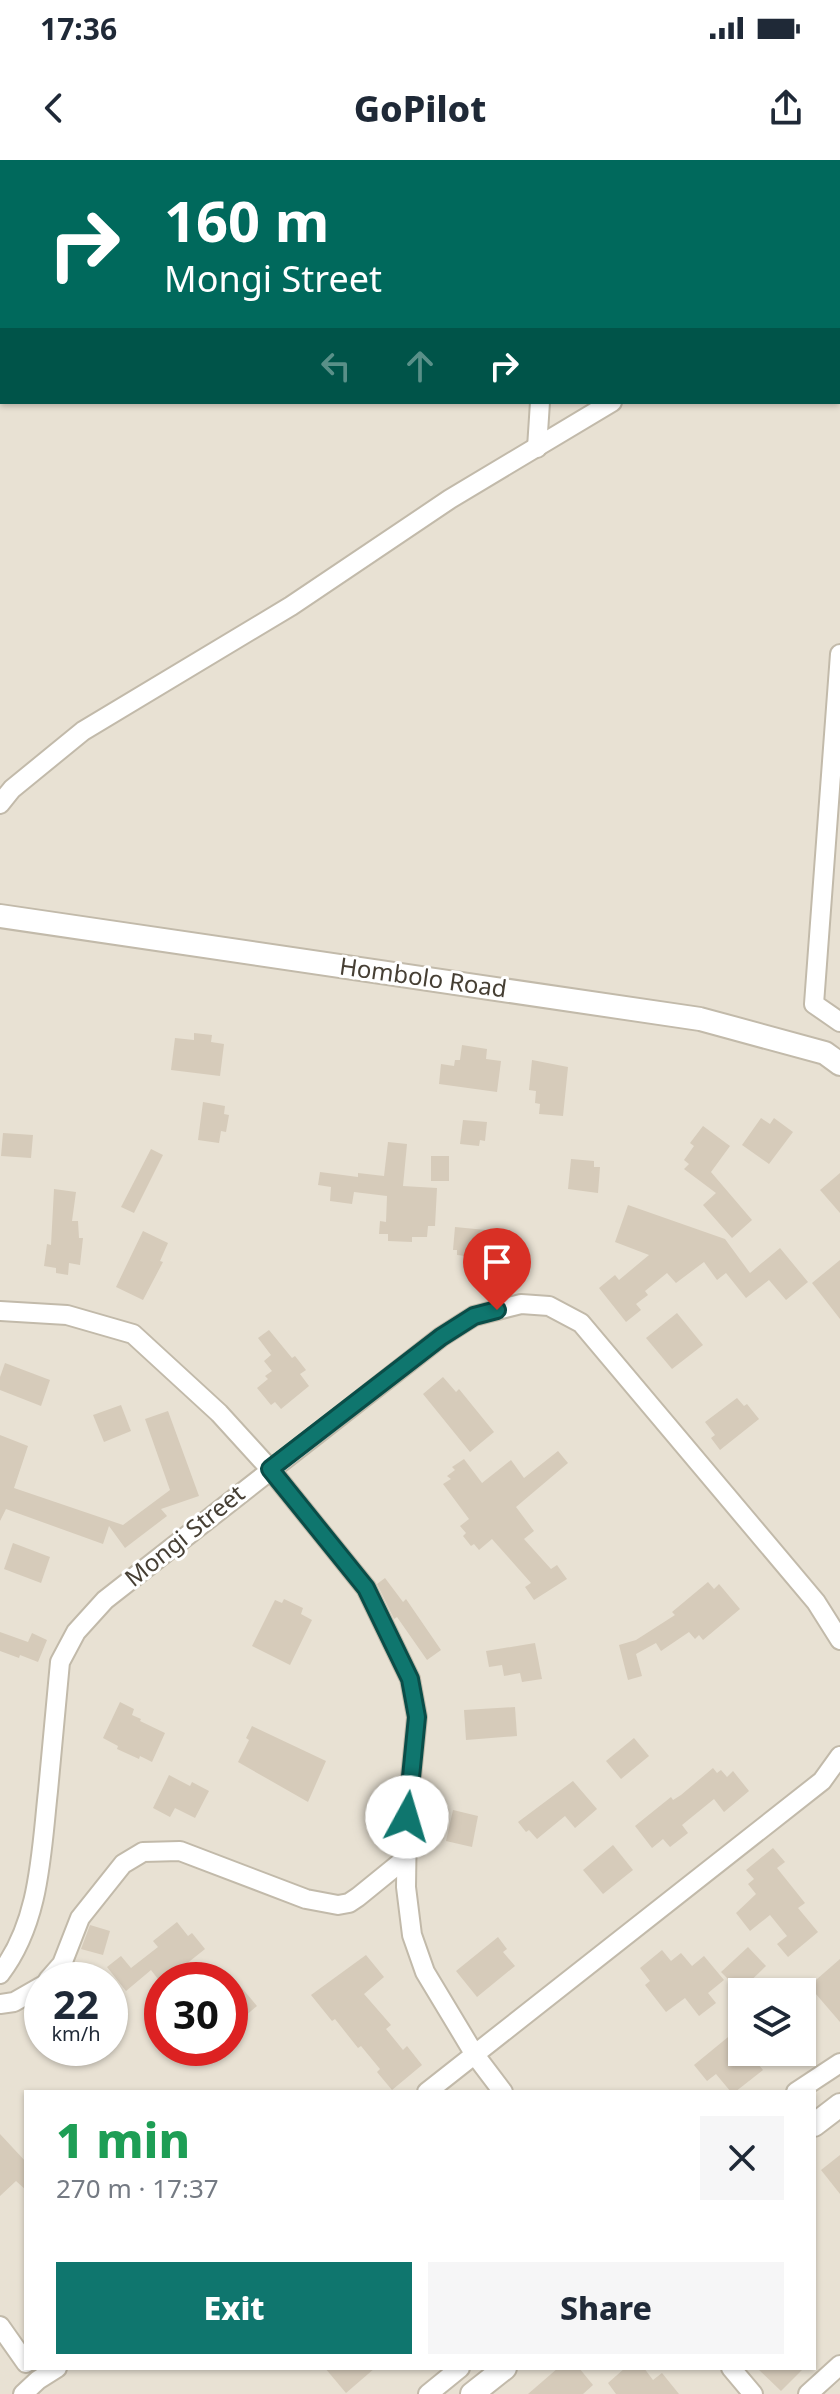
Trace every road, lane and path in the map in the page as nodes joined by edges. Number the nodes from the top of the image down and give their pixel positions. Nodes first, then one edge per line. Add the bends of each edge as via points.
1 (540, 404) edge
2 (609, 404) edge
3 (537, 448) junction
4 (840, 654) edge
5 (0, 804) edge
6 (840, 865) edge
7 (822, 878) junction
8 (0, 916) edge
9 (840, 1022) edge
10 (835, 1054) edge
11 (0, 1311) edge
12 (270, 1469) junction
13 (840, 1640) edge
14 (840, 1756) edge
15 (406, 1858) junction
16 (63, 1962) edge
17 (0, 1974) edge
18 (24, 1996) edge
19 (0, 2004) edge
20 (475, 2055) junction
21 (840, 2063) edge
22 (430, 2090) edge
23 (501, 2090) edge
24 (799, 2090) edge
25 (840, 2105) edge
26 (816, 2123) edge
27 (0, 2326) edge
28 (24, 2360) edge
29 (840, 2365) edge
30 (458, 2370) edge
31 (502, 2370) edge
32 (733, 2370) edge
33 (34, 2374) edge
34 (23, 2394) edge
35 (428, 2394) edge
36 (472, 2394) edge
37 (753, 2394) edge
38 (808, 2394) edge

1 - 3 street
2 - 3 street
3 - 5 street via 83,731
4 - 7 street
6 - 7 street
7 - 9 street via 814,1004
8 - 10 street, Hombolo Road via 700,1019
11 - 12 street via 67,1315 133,1334 219,1413
12 - 13 street, Mongi Street via 474,1316 521,1304 549,1306 581,1323 615,1361 816,1602
12 - 15 street via 366,1588 410,1679 417,1717
12 - 17 street, Mongi Street via 105,1600 76,1632 60,1662 40,1868 29,1919
14 - 20 street via 822,1781
15 - 16 street via 358,1897 338,1905 306,1899 180,1851 143,1852 123,1864 80,1918
15 - 20 street via 412,1935 425,1972
18 - 19 street
20 - 22 street
20 - 23 street
21 - 24 street
25 - 26 street
27 - 28 street
29 - 38 street
30 - 35 street
31 - 36 street
32 - 37 street
33 - 34 street

